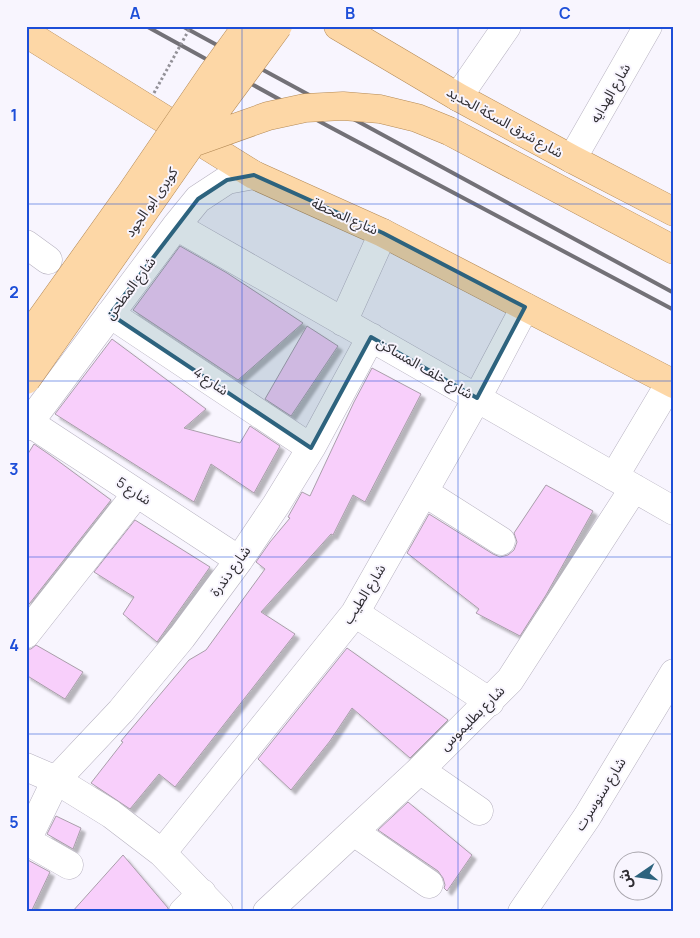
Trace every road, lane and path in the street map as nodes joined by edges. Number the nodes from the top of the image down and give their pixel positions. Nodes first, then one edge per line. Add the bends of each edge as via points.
1 (191, 26) edge
2 (247, 26) edge
3 (278, 26) edge
4 (338, 26) edge
5 (508, 26) edge
6 (648, 26) edge
7 (26, 33) edge
8 (154, 93) dead end
9 (458, 97) junction
10 (192, 143) junction
11 (572, 159) junction
12 (254, 175) junction
13 (674, 212) edge
14 (176, 226) junction
15 (383, 233) junction
16 (26, 244) edge
17 (674, 250) edge
18 (48, 260) dead end
19 (525, 307) junction
20 (110, 314) junction
21 (343, 322) junction
22 (371, 337) junction
23 (26, 340) edge
24 (26, 380) edge
25 (672, 384) edge
26 (478, 398) junction
27 (28, 425) edge
28 (311, 448) junction
29 (624, 482) junction
30 (424, 492) junction
31 (137, 493) junction
32 (674, 511) edge
33 (501, 541) dead end
34 (239, 560) junction
35 (355, 613) junction
36 (26, 634) edge
37 (674, 673) edge
38 (490, 702) junction
39 (26, 767) edge
40 (420, 770) junction
41 (56, 780) junction
42 (479, 811) dead end
43 (354, 832) junction
44 (27, 842) edge
45 (162, 853) junction
46 (69, 864) dead end
47 (429, 884) dead end
48 (211, 902) edge
49 (183, 912) edge
50 (266, 912) edge
51 (522, 912) edge

1 - 8 path, bridge
2 - 23 main road, كوبرى ابو الجود, bridge
3 - 10 main road, كوبرى ابو الجود, bridge
4 - 9 main road, شارع شرق السكة الحديد
5 - 9 street
6 - 11 street, شارع الهدايه
7 - 12 main road, شارع المحطة
9 - 11 main road, شارع شرق السكة الحديد
10 - 17 main road, bridge via 268,116 305,108 343,106 380,109 417,118 449,131
10 - 24 main road, كوبرى ابو الجود, bridge
11 - 13 main road, شارع شرق السكة الحديد
12 - 14 street, شارع المطحن via 227,180 198,199
12 - 15 main road, شارع المحطة
14 - 20 street, شارع المطحن
14 - 21 street, شارع خلف المساكن
15 - 19 main road, شارع المحطة
15 - 21 street
16 - 18 street
19 - 25 main road, شارع المحطة
19 - 26 street, شارع الطيب
20 - 27 street, شارع المطحن
20 - 28 street, شارع 4
21 - 22 street, شارع خلف المساكن
22 - 26 street, شارع خلف المساكن
22 - 28 street, شارع دندرة
25 - 29 street, شارع بطليموس
26 - 29 street, شارع خلف المساكن
26 - 30 street, شارع الطيب
27 - 31 street, شارع 5
28 - 34 street, شارع دندرة
29 - 32 street, شارع خلف المساكن
29 - 38 street, شارع بطليموس via 510,680
30 - 33 street
30 - 35 street, شارع الطيب
31 - 34 street, شارع 5
31 - 36 street
34 - 41 street, شارع دندرة via 164,659
35 - 38 street
35 - 45 street, شارع الطيب
37 - 51 street, شارع سنوسرت via 586,817
38 - 40 street, شارع بطليموس
39 - 41 street
40 - 42 street
40 - 43 street, شارع بطليموس
41 - 44 street, شارع دندرة
41 - 45 street via 111,814
43 - 47 street
43 - 50 street, شارع بطليموس
44 - 46 street
45 - 48 street
48 - 49 street

